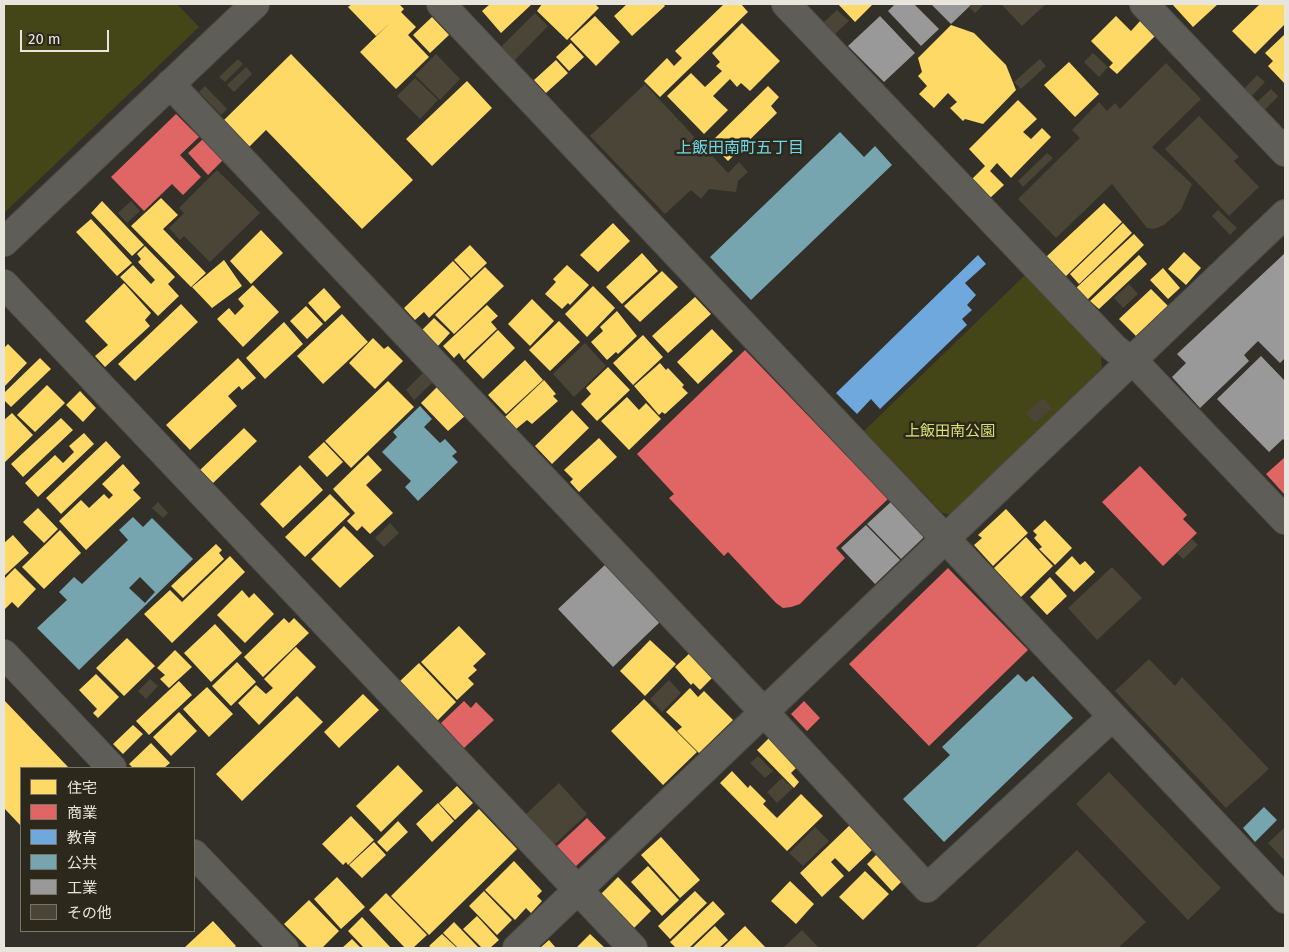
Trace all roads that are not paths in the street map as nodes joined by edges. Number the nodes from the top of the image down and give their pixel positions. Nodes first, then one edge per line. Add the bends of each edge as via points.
1 (255, 4) edge
2 (441, 4) edge
3 (786, 4) edge
4 (1144, 4) edge
5 (170, 84) junction
6 (1285, 152) edge
7 (1285, 214) edge
8 (4, 242) edge
9 (4, 284) edge
10 (1132, 361) junction
11 (1285, 520) edge
12 (946, 539) junction
13 (4, 654) edge
14 (764, 712) junction
15 (1112, 717) junction
16 (111, 767) edge
17 (195, 855) edge
18 (577, 891) junction
19 (1285, 900) edge
20 (284, 948) edge
21 (517, 948) edge
22 (632, 948) edge

1 - 5 street
2 - 12 street
3 - 10 street via 1114,348
4 - 6 street
5 - 8 street
5 - 14 street
7 - 10 street
9 - 18 street
10 - 11 street
10 - 12 street
12 - 14 street
12 - 15 street
13 - 16 street
14 - 15 street via 928,888
14 - 18 street
15 - 19 street
17 - 20 street
18 - 21 street
18 - 22 street

